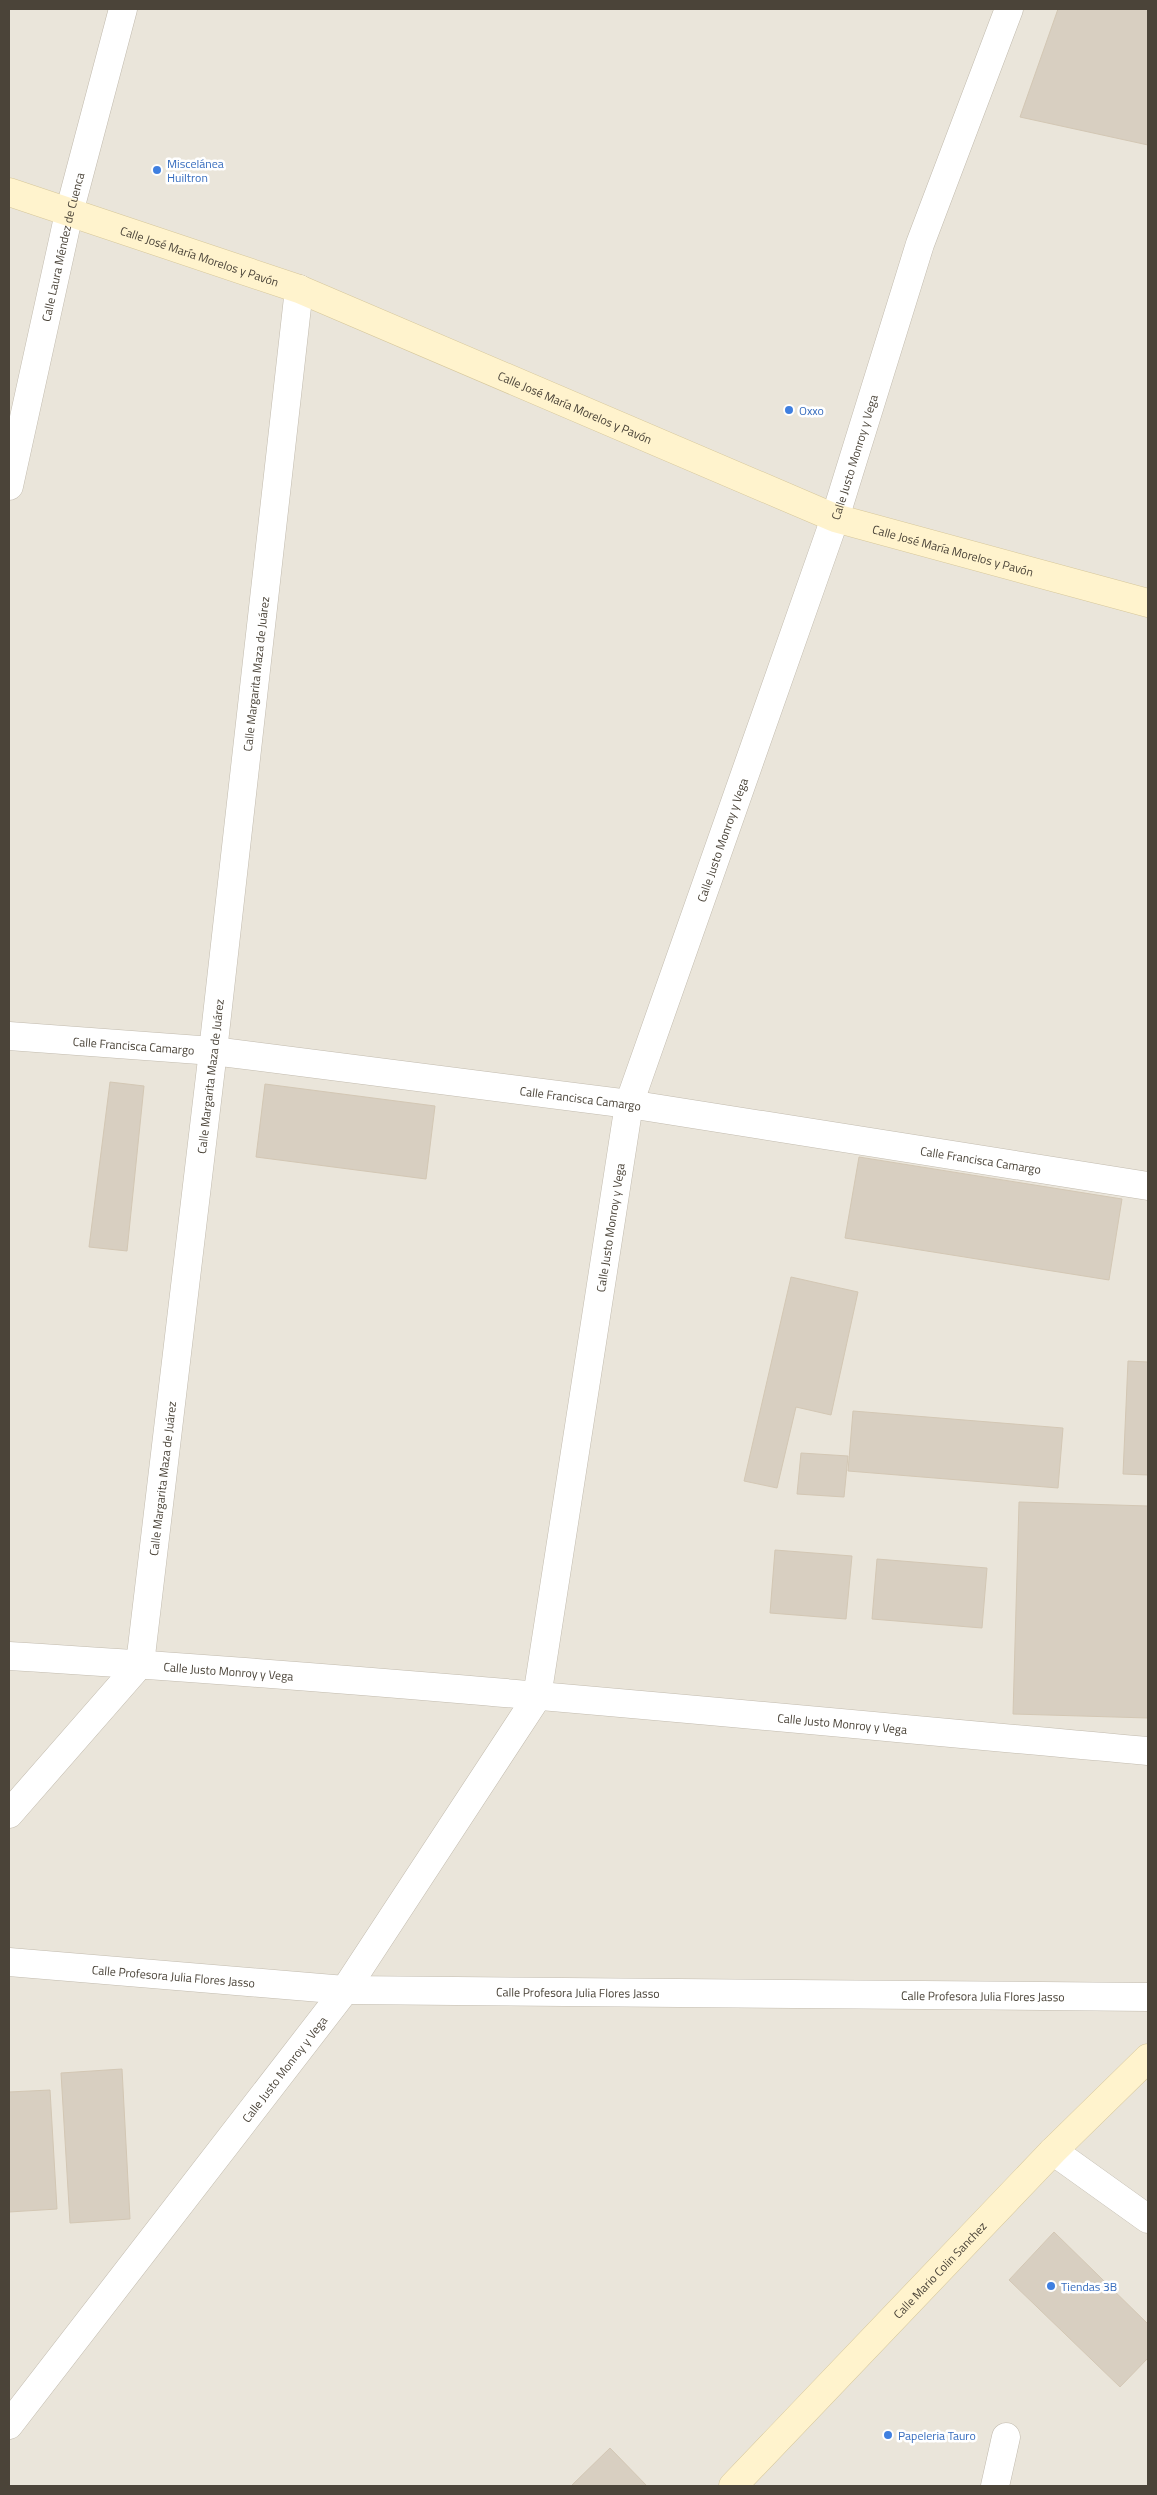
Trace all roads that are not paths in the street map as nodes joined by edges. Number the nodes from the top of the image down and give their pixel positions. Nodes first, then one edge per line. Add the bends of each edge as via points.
1 (123, 9) edge
2 (1009, 9) edge
3 (9, 192) edge
4 (69, 213) junction
5 (299, 289) junction
6 (9, 486) edge
7 (836, 518) junction
8 (1148, 603) edge
9 (9, 1036) edge
10 (213, 1051) junction
11 (629, 1104) junction
12 (1148, 1186) edge
13 (9, 1656) edge
14 (140, 1664) junction
15 (537, 1696) junction
16 (1148, 1751) edge
17 (9, 1814) edge
18 (9, 1962) edge
19 (345, 1990) junction
20 (1148, 1997) edge
21 (1148, 2058) edge
22 (1053, 2151) junction
23 (1148, 2219) edge
24 (9, 2425) edge
25 (1006, 2436) dead end
26 (733, 2486) edge
27 (995, 2486) edge

1 - 4 street, Calle Laura Méndez de Cuenca
2 - 7 street, Calle Justo Monroy y Vega via 920,244
3 - 4 street, Calle José María Morelos y Pavón
4 - 5 street, Calle José María Morelos y Pavón
4 - 6 street, Calle Laura Méndez de Cuenca
5 - 7 street, Calle José María Morelos y Pavón
5 - 10 street, Calle Margarita Maza de Juárez
7 - 8 street, Calle José María Morelos y Pavón
7 - 11 street, Calle Justo Monroy y Vega
9 - 10 street, Calle Francisca Camargo
10 - 11 street, Calle Francisca Camargo
10 - 14 street, Calle Margarita Maza de Juárez
11 - 12 street, Calle Francisca Camargo
11 - 15 street, Calle Justo Monroy y Vega
13 - 14 street, Calle Justo Monroy y Vega
14 - 15 street, Calle Justo Monroy y Vega
14 - 17 street
15 - 16 street, Calle Justo Monroy y Vega
15 - 19 street, Calle Justo Monroy y Vega
18 - 19 street, Calle Profesora Julia Flores Jasso
19 - 20 street, Calle Profesora Julia Flores Jasso
19 - 24 street, Calle Justo Monroy y Vega
21 - 22 street, Calle Mario Colin Sanchez
22 - 23 street
22 - 26 street, Calle Mario Colin Sanchez
25 - 27 street

